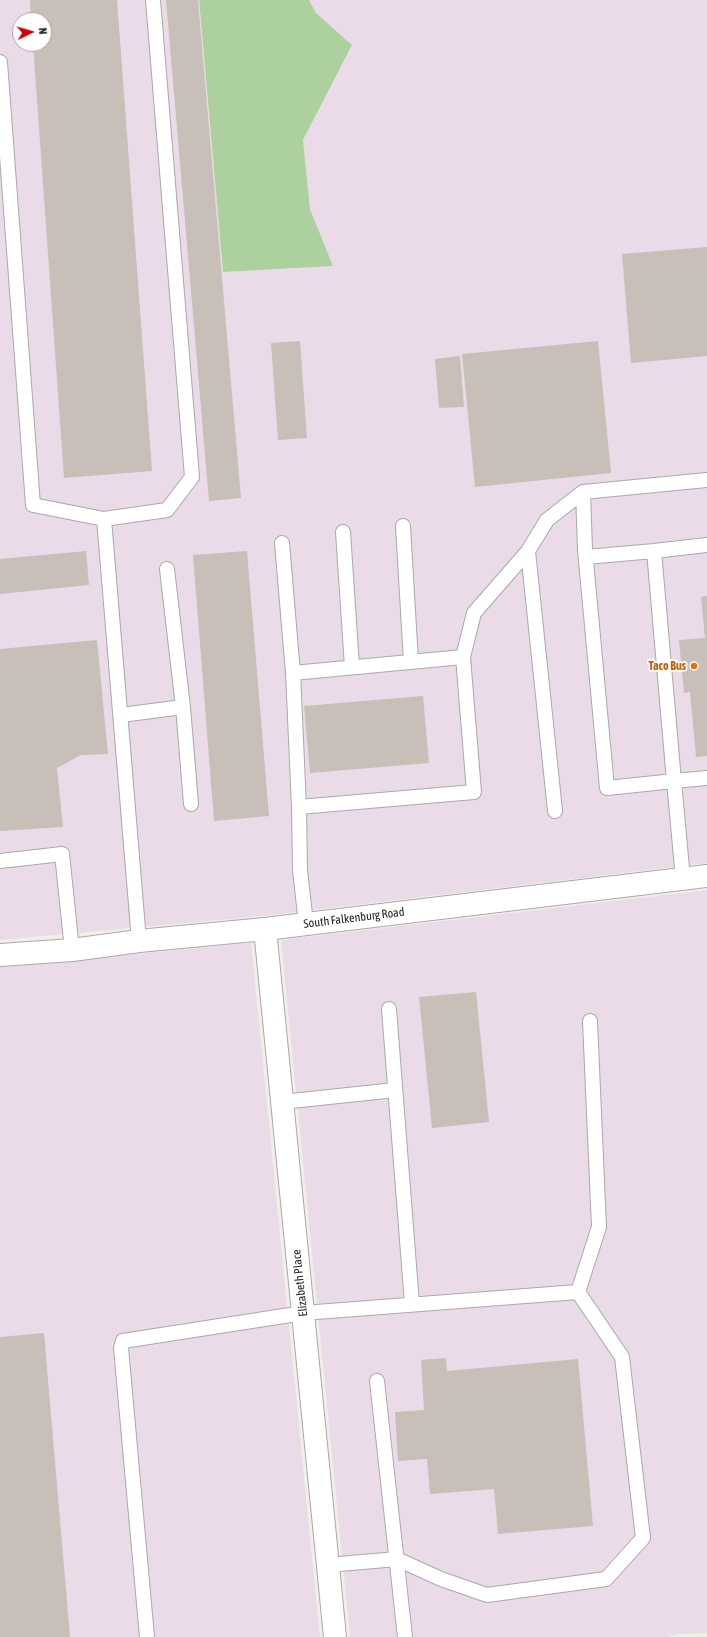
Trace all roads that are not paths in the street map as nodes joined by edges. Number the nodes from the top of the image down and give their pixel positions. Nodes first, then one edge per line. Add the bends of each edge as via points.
1 (153, 0) edge
2 (0, 62) edge
3 (707, 480) edge
4 (583, 492) junction
5 (104, 519) junction
6 (403, 526) dead end
7 (343, 532) dead end
8 (282, 543) dead end
9 (707, 545) edge
10 (528, 551) junction
11 (654, 551) junction
12 (586, 557) junction
13 (168, 569) dead end
14 (463, 657) junction
15 (412, 662) junction
16 (352, 667) junction
17 (293, 673) junction
18 (183, 707) junction
19 (121, 715) junction
20 (707, 778) edge
21 (674, 781) junction
22 (191, 804) dead end
23 (299, 807) junction
24 (555, 811) dead end
25 (0, 861) edge
26 (707, 876) edge
27 (682, 879) junction
28 (306, 924) junction
29 (265, 929) junction
30 (139, 941) junction
31 (72, 950) junction
32 (0, 955) edge
33 (389, 1009) dead end
34 (590, 1021) dead end
35 (395, 1090) junction
36 (282, 1102) junction
37 (578, 1292) junction
38 (412, 1304) junction
39 (303, 1313) junction
40 (378, 1381) dead end
41 (397, 1559) junction
42 (328, 1565) junction
43 (147, 1637) edge
44 (335, 1637) edge
45 (405, 1637) edge

1 - 5 lane via 192,477 167,510
2 - 5 lane via 33,505
3 - 4 lane
4 - 10 lane via 547,520
4 - 12 lane
5 - 19 lane
6 - 15 lane
7 - 16 lane
8 - 17 lane
9 - 11 lane
10 - 14 lane via 474,613
10 - 24 lane
11 - 12 lane
11 - 21 lane
12 - 21 lane via 607,788
13 - 18 lane
14 - 15 lane
14 - 23 lane via 474,792
15 - 16 lane
16 - 17 lane
17 - 23 lane
18 - 19 lane
18 - 22 lane
19 - 30 lane
20 - 21 lane
21 - 27 lane
23 - 28 lane via 300,870
25 - 31 lane via 62,854
26 - 27 street, South Falkenburg Road
27 - 28 street, South Falkenburg Road
28 - 29 street, South Falkenburg Road
29 - 30 street, South Falkenburg Road
29 - 36 street, Elizabeth Place
30 - 31 street, South Falkenburg Road
31 - 32 street, South Falkenburg Road
33 - 35 lane
34 - 37 lane via 600,1227
35 - 36 lane
35 - 38 lane
36 - 39 street, Elizabeth Place
37 - 38 lane
37 - 41 lane via 622,1357 643,1538 606,1579 487,1595 441,1579
38 - 39 lane
39 - 42 street, Elizabeth Place
39 - 43 lane via 123,1341 121,1348
40 - 41 lane
41 - 42 lane
41 - 45 lane
42 - 44 street, Elizabeth Place

